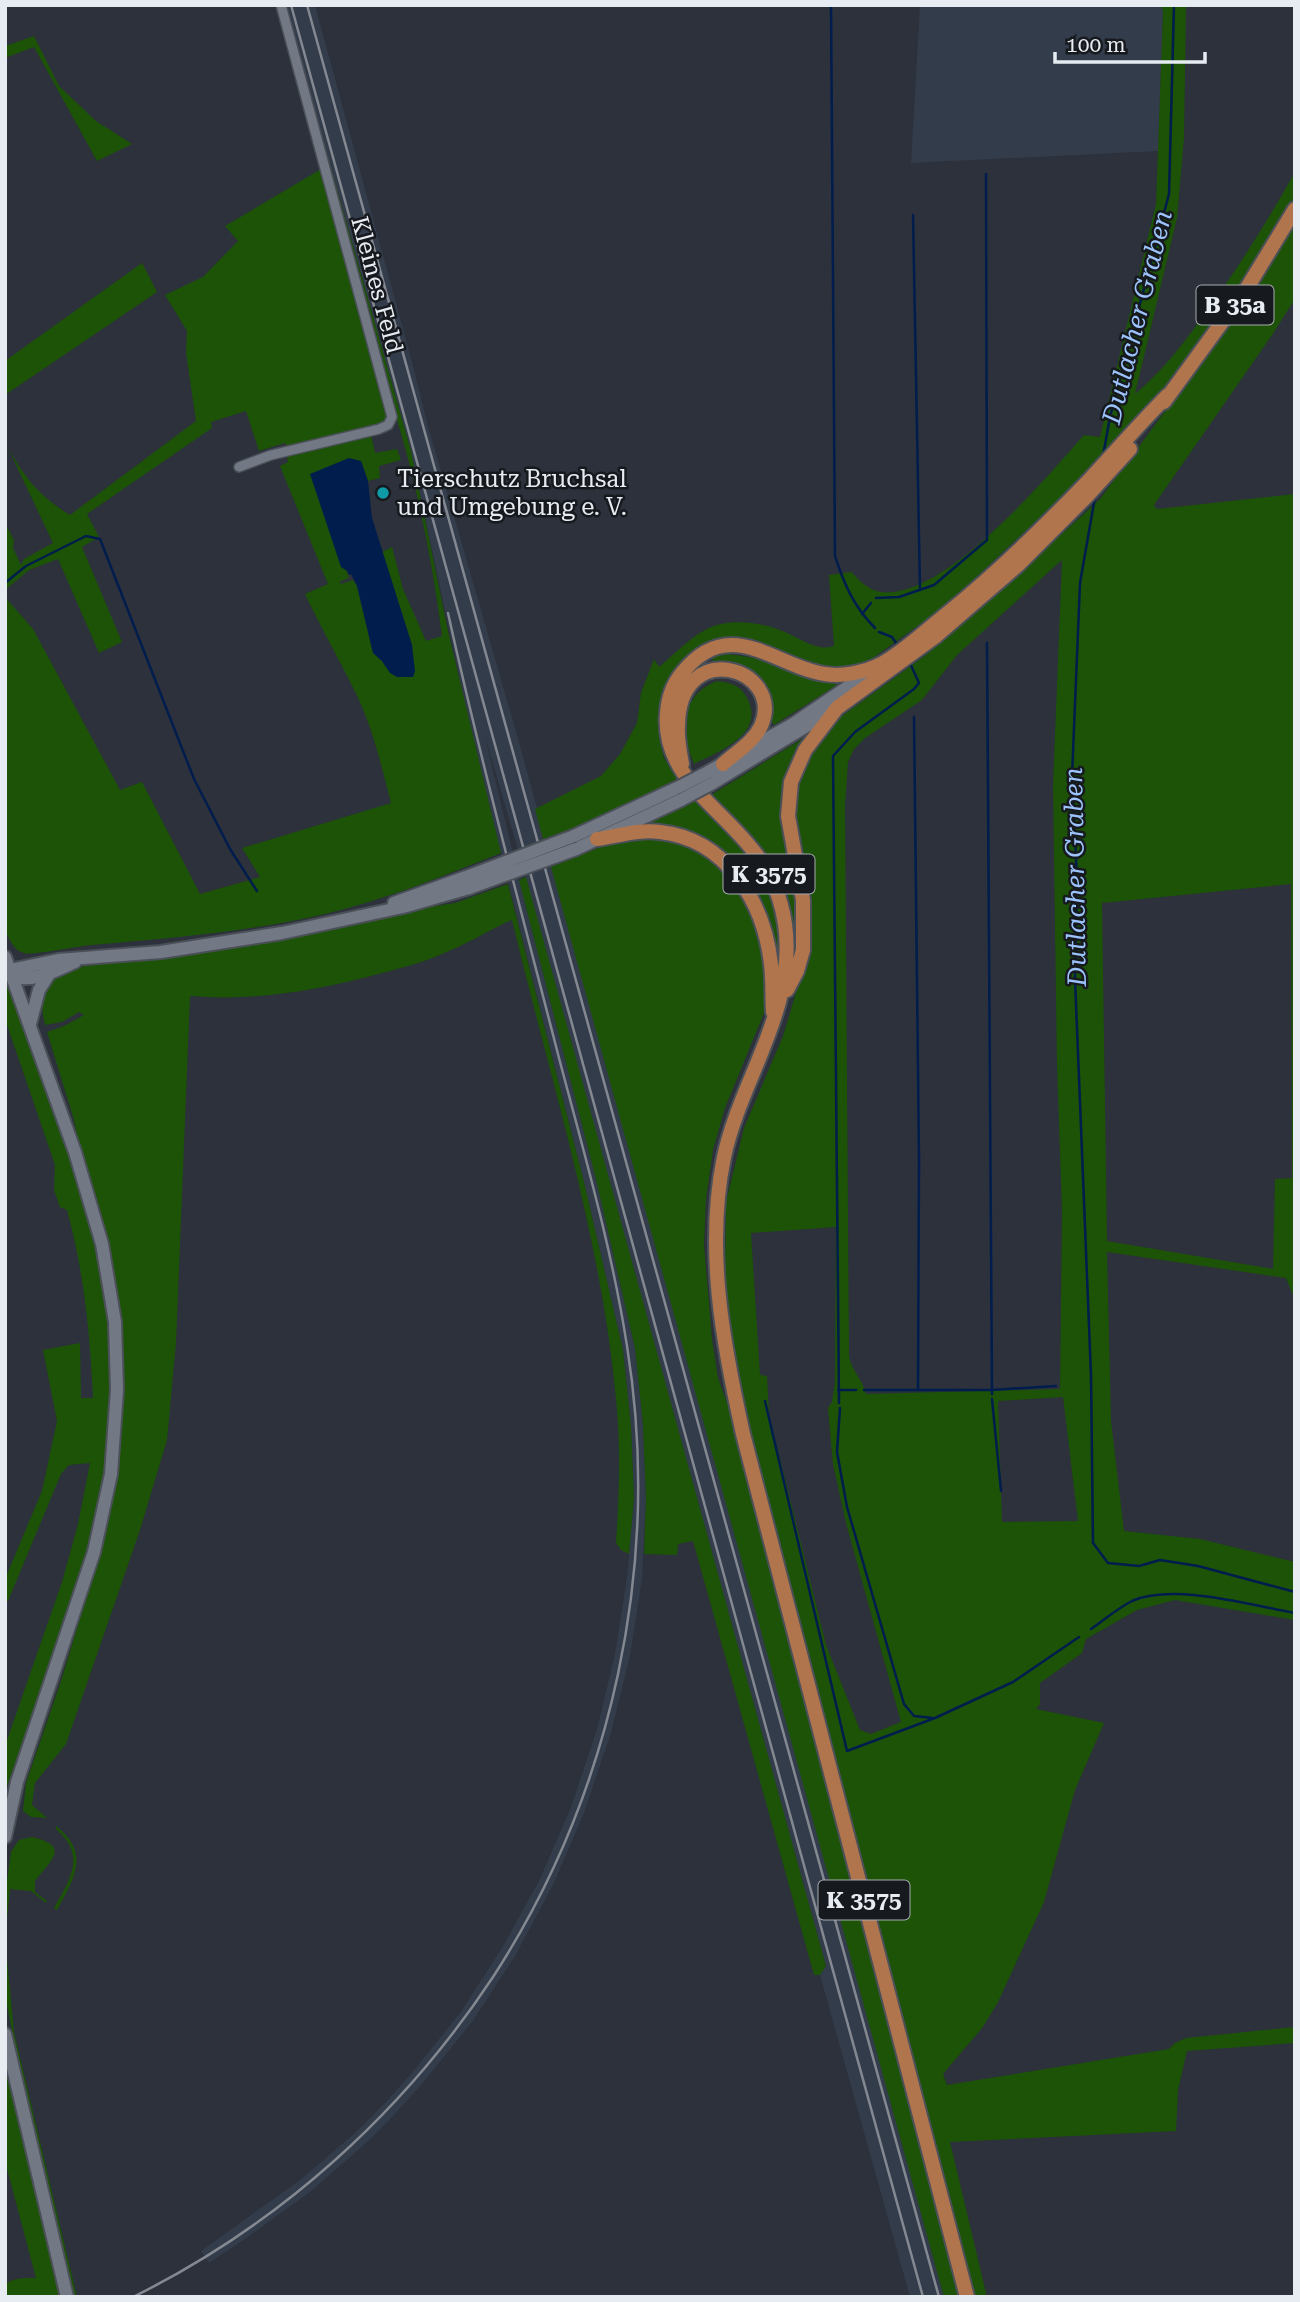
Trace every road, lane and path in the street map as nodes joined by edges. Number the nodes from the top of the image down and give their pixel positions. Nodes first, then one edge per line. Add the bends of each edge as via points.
1 (281, 5) edge
2 (1295, 209) edge
3 (1168, 395) junction
4 (239, 467) dead end
5 (932, 632) junction
6 (890, 662) junction
7 (837, 708) junction
8 (723, 764) junction
9 (684, 772) junction
10 (709, 778) junction
11 (679, 794) junction
12 (597, 839) junction
13 (575, 842) junction
14 (5, 957) edge
15 (80, 960) junction
16 (12, 973) junction
17 (50, 974) junction
18 (780, 1004) junction
19 (774, 1023) junction
20 (30, 1024) junction
21 (5, 1837) edge
22 (5, 2034) edge
23 (67, 2297) edge
24 (967, 2297) edge

1 - 4 street, Kleines Feld via 392,416 388,425 379,429
2 - 3 main road, B 35a via 1247,288
3 - 5 main road, B 35a via 1091,478
3 - 5 main road, B 35a via 1140,437 1087,496 1018,565
5 - 6 main road, B 35a
6 - 7 main road, B 35a
6 - 8 main road, B 35a
6 - 9 main road via 850,673 822,674 748,646 707,652 685,670 667,708 667,740
7 - 10 main road, B 35a
7 - 18 main road via 805,750 791,782 788,816 803,900 803,950
8 - 9 main road via 754,737 764,719 764,708 762,697 744,674 723,668 701,674 686,691 677,724
8 - 10 main road, B 35a
9 - 18 main road, K 3575 via 754,851 776,886 787,943
10 - 11 main road, B 35a, bridge
11 - 12 main road, B 35a
11 - 13 main road, B 35a
12 - 13 main road, B 35a
12 - 19 main road via 659,831 677,835 707,848 731,869 749,891 764,928 772,967
13 - 15 main road, B 35a, bridge via 403,907 216,944
14 - 16 main road
15 - 16 main road, B 35a via 58,960
15 - 17 main road, B 35a
16 - 17 main road, B 35a via 30,979
16 - 20 main road
17 - 20 main road via 39,990
18 - 19 main road, K 3575
19 - 24 main road, K 3575 via 733,1123 721,1177 717,1274 724,1337 748,1457
20 - 21 main road via 75,1152 104,1256 115,1322 117,1412 111,1474 94,1552 26,1756
22 - 23 main road

